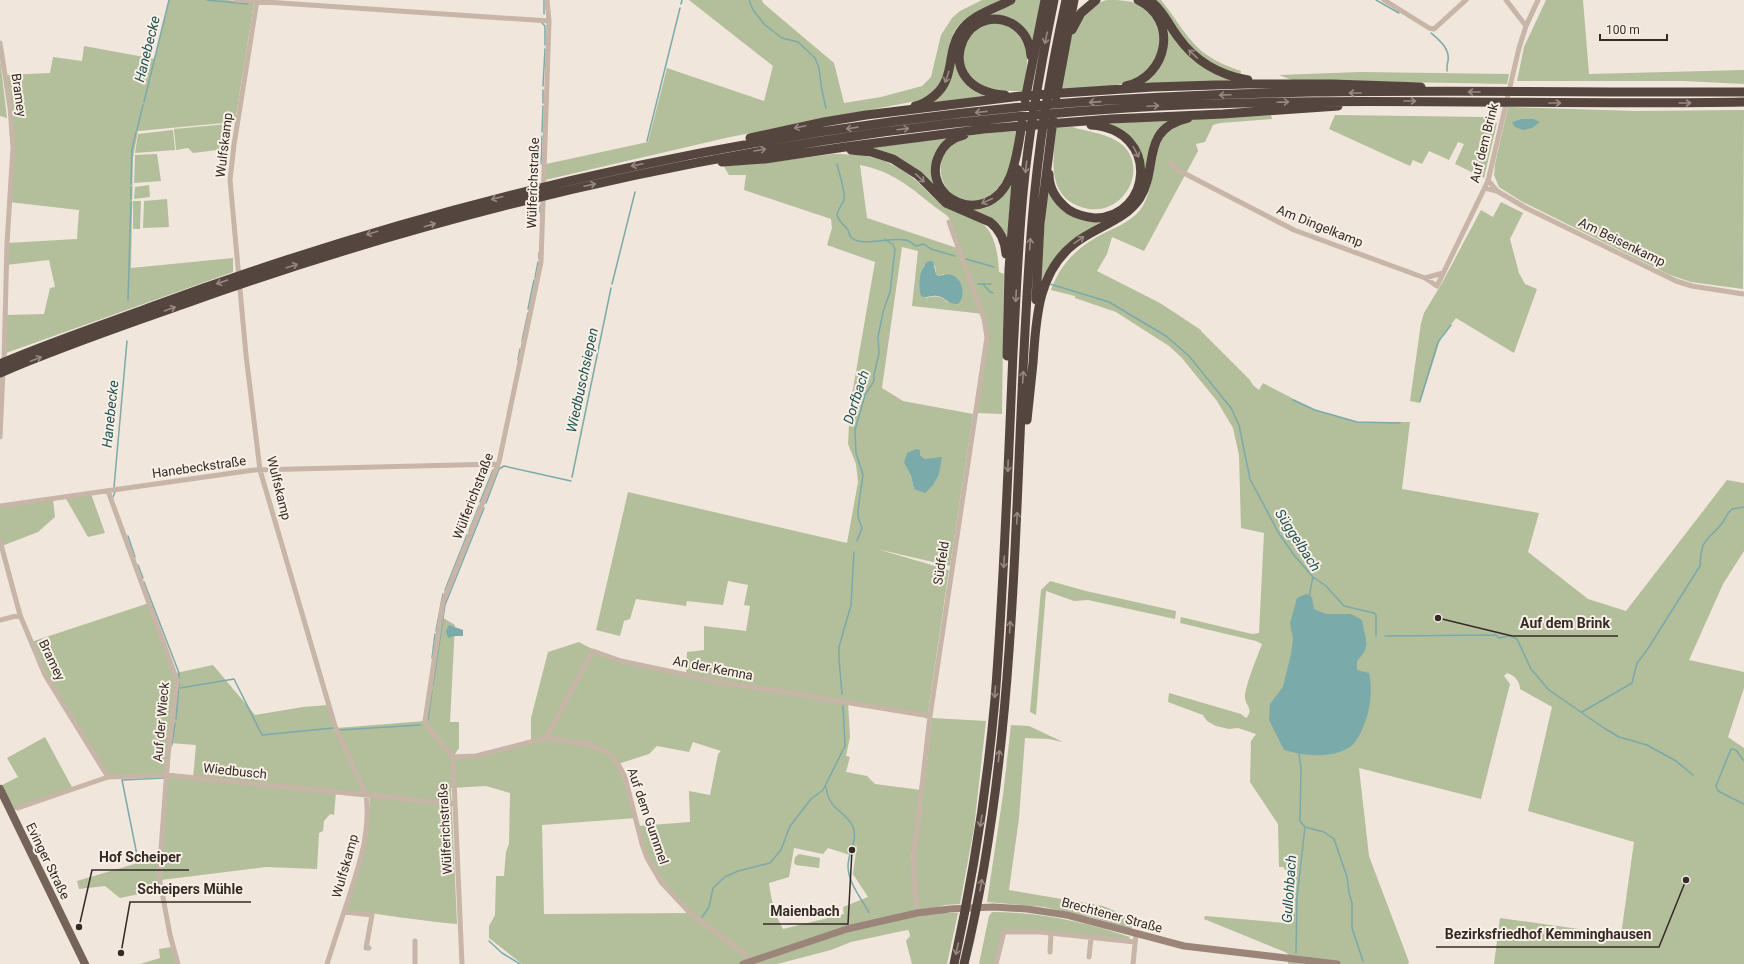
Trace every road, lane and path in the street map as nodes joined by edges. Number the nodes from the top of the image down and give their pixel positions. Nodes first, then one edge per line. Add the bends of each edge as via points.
1 (236, 0) edge
2 (546, 0) edge
3 (1011, 0) edge
4 (1045, 0) edge
5 (1054, 0) edge
6 (1066, 0) edge
7 (1074, 0) edge
8 (1096, 0) edge
9 (1138, 0) edge
10 (1150, 0) edge
11 (1384, 0) edge
12 (1466, 0) edge
13 (1506, 0) edge
14 (1538, 0) edge
15 (256, 1) edge
16 (549, 21) junction
17 (1526, 26) junction
18 (0, 43) edge
19 (1065, 50) junction
20 (1028, 81) junction
21 (1281, 84) junction
22 (1088, 91) junction
23 (1450, 92) junction
24 (1744, 92) edge
25 (1021, 96) junction
26 (1371, 101) junction
27 (1744, 102) edge
28 (1059, 108) junction
29 (1019, 112) junction
30 (1223, 114) junction
31 (866, 115) junction
32 (1061, 124) junction
33 (1017, 127) junction
34 (1018, 145) junction
35 (1049, 150) junction
36 (818, 152) junction
37 (675, 157) junction
38 (1171, 163) dead end
39 (681, 166) junction
40 (1488, 180) junction
41 (1485, 188) junction
42 (552, 189) junction
43 (1497, 191) junction
44 (535, 193) junction
45 (949, 222) dead end
46 (1009, 269) junction
47 (1443, 273) junction
48 (1425, 278) junction
49 (1437, 286) joint
50 (1743, 294) edge
51 (1036, 322) junction
52 (0, 364) edge
53 (0, 374) edge
54 (1010, 427) junction
55 (0, 437) edge
56 (1020, 458) junction
57 (498, 464) junction
58 (260, 470) junction
59 (108, 491) junction
60 (0, 506) edge
61 (0, 541) edge
62 (20, 615) junction
63 (0, 620) edge
64 (930, 716) junction
65 (546, 738) junction
66 (453, 757) junction
67 (167, 775) junction
68 (108, 777) junction
69 (0, 790) edge
70 (366, 795) junction
71 (454, 804) junction
72 (18, 808) dead end
73 (344, 912) junction
74 (917, 913) junction
75 (1052, 934) junction
76 (1136, 934) junction
77 (1091, 938) junction
78 (415, 941) dead end
79 (1135, 942) junction
80 (369, 948) dead end
81 (1050, 952) dead end
82 (1089, 956) dead end
83 (746, 962) edge
84 (85, 964) edge
85 (178, 964) edge
86 (327, 964) edge
87 (414, 964) edge
88 (462, 964) edge
89 (954, 964) edge
90 (964, 964) edge
91 (996, 964) edge
92 (1132, 964) edge
93 (1337, 964) edge

1 - 15 street
2 - 16 street, Wülferichstraße
3 -> 31 highway via 972,19 959,33 945,83 933,97 919,105
4 - 20 highway
5 -> 54 highway via 1036,91 1023,193
56 -> 6 highway via 1034,200 1042,130
7 - 19 highway
8 - 19 highway via 1086,7 1076,20
9 - 22 highway via 1152,11 1161,27 1163,48 1160,61 1146,77 1134,84
21 -> 10 highway via 1238,78 1218,72 1202,62 1185,47 1160,10
11 - 12 street via 1434,29
13 - 17 street
14 - 17 street, Auf dem Brink
15 - 16 street
15 - 58 street, Wulfskamp via 230,172 240,298
16 - 57 street, Wülferichstraße via 541,262
17 - 40 street, Auf dem Brink
18 - 55 street, Bramey via 10,107 13,148 6,243
19 - 35 highway
20 - 25 highway via 1030,48 1025,35 1018,27 1004,20 990,19 978,23 965,35 961,42 959,57 962,70 969,81 981,90 991,93
20 - 34 highway
21 - 22 highway
21 - 23 highway via 1407,86
22 - 25 highway
24 -> 23 highway
23 -> 28 highway via 1238,94
25 - 31 highway
26 -> 27 highway
28 -> 26 highway
26 - 30 highway via 1325,108
28 - 29 highway
29 -> 37 highway via 884,123
39 -> 29 highway via 799,143
30 - 32 highway
51 -> 30 highway via 1045,285 1065,253 1087,235 1125,215 1136,204 1144,189 1152,149 1161,133 1168,126 1181,120
31 -> 37 highway via 732,142
32 - 33 highway
32 -> 35 highway via 1107,127 1130,141 1138,156 1141,171 1137,190 1124,207 1106,217 1090,218 1074,213 1058,200 1050,185
34 -> 33 highway via 1010,178 1000,193 990,201 978,205 962,204 948,196 939,183 936,170 938,158 948,142 962,135
33 - 36 highway via 921,136
34 - 46 highway
35 - 51 highway via 1040,224
36 - 39 highway
36 -> 46 highway via 862,150 904,165 946,203 984,218 995,226 1004,242
37 -> 42 highway
38 - 48 street, Am Dingelkamp via 1176,169 1294,230
42 -> 39 highway
40 - 41 street, Auf dem Brink
40 - 43 street, Am Beisenkamp
41 - 43 street, Am Beisenkamp
41 - 47 street, Auf dem Brink
42 - 44 highway
43 - 50 street, Am Beisenkamp via 1526,208 1676,281
44 -> 52 highway via 398,225 278,262 174,298
53 -> 44 highway via 266,275
45 - 64 street, Südfeld via 984,319 987,337
46 - 54 highway via 1006,410
47 - 48 street
47 - 49 street, Auf dem Brink
48 - 49 street, Am Dingelkamp
51 - 56 highway via 1025,440
54 -> 89 highway via 1000,630 988,766 969,894
90 -> 56 highway via 981,884 1001,746
57 - 58 street, Hanebeckstraße
57 - 66 street, Wülferichstraße via 440,616 425,721
58 - 59 street, Hanebeckstraße
58 - 70 street, Wulfskamp via 335,726
59 - 60 street, Hanebeckstraße
59 - 67 street, Auf der Wieck via 177,680
61 - 62 street, Bramey
62 - 63 street
62 - 68 street, Bramey via 45,675
64 - 65 street, An der Kemna via 720,682 621,661 593,651
64 - 74 street, Südfeld via 914,854
65 - 66 street, Auf dem Gummel via 476,756
65 - 83 street, Auf dem Gummel via 588,744 611,755 627,783 645,851 661,882 690,913 742,952
66 - 71 street, Wülferichstraße
67 - 68 street, Wiedbusch
67 - 70 street, Wiedbusch
67 - 85 street, Auf der Wieck via 159,876
68 - 72 street, Wiedbusch
69 - 84 main road, Evinger Straße
70 - 71 street, Wiedbusch
70 - 73 street, Wulfskamp via 366,837
71 - 88 street, Wülferichstraße
73 - 80 street via 372,915 366,948
73 - 86 street, Wulfskamp
74 - 76 street, Brechtener Straße via 993,907 1027,909 1067,915
74 - 83 street, Brechtener Straße via 847,929
75 - 77 street, Brechtener Straße
75 - 81 street
75 - 91 street, Brechtener Straße via 1004,932
76 - 79 street
76 - 93 street, Brechtener Straße via 1184,946
77 - 79 street, Brechtener Straße
77 - 82 street
78 - 87 street
79 - 92 street

